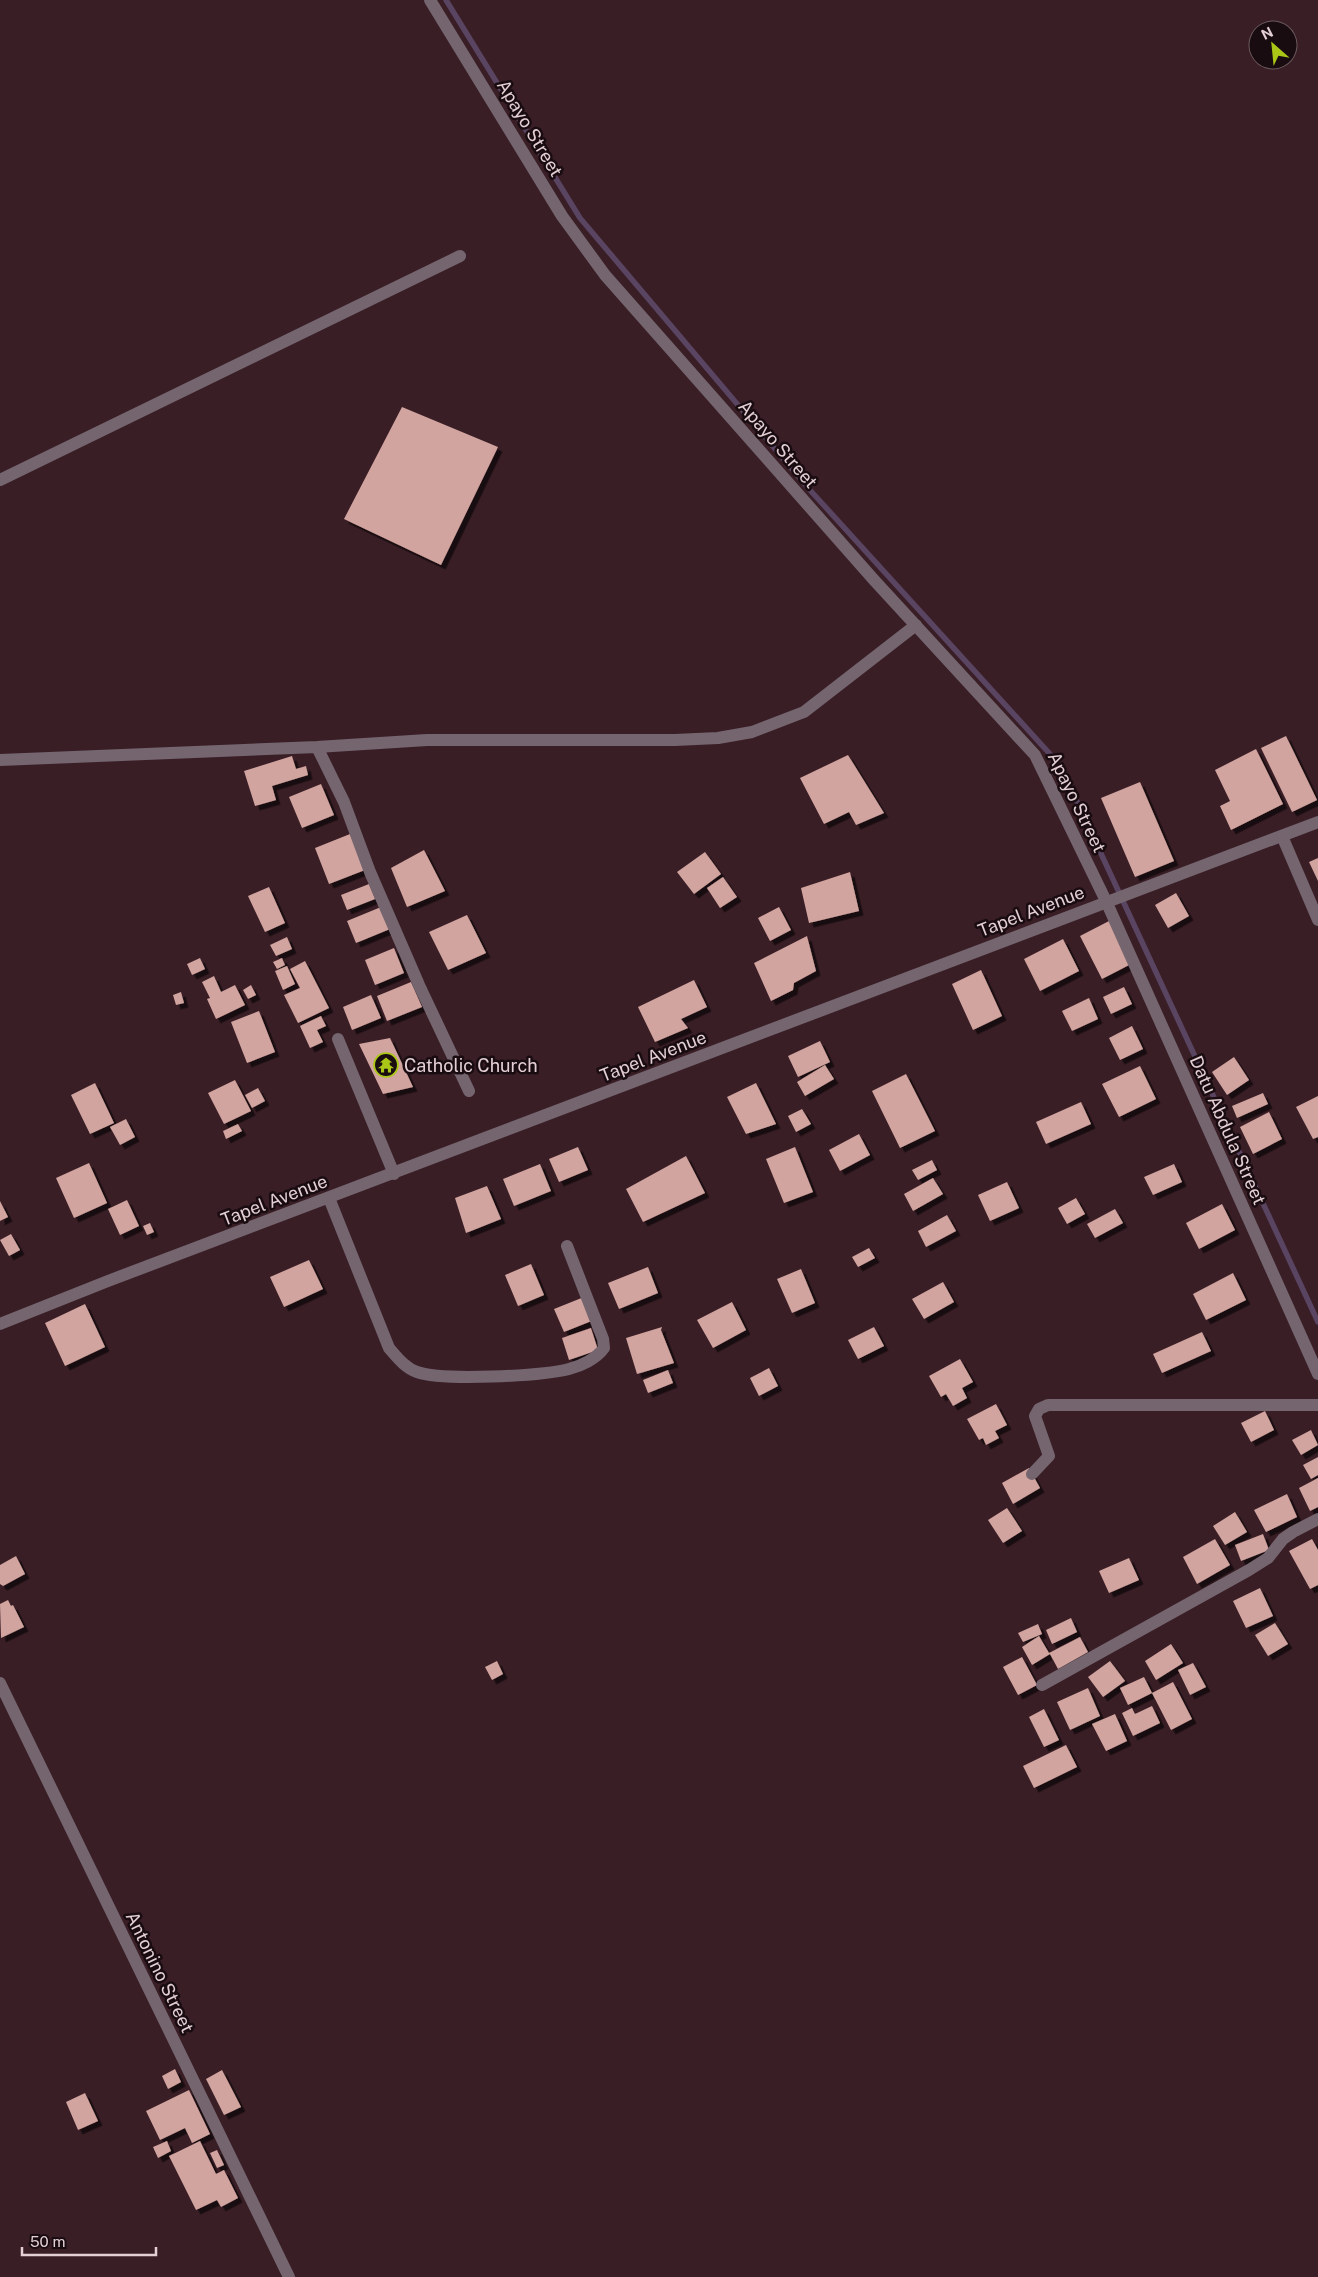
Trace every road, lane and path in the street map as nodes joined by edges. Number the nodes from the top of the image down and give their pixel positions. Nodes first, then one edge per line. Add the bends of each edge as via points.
1 (430, 0) edge
2 (460, 256) dead end
3 (0, 480) edge
4 (916, 625) junction
5 (317, 747) junction
6 (0, 760) edge
7 (1318, 822) edge
8 (1282, 836) junction
9 (1106, 902) junction
10 (1318, 920) edge
11 (338, 1039) dead end
12 (469, 1091) dead end
13 (394, 1174) junction
14 (329, 1198) junction
15 (567, 1246) dead end
16 (0, 1324) edge
17 (1318, 1374) edge
18 (1318, 1405) edge
19 (1032, 1474) dead end
20 (1318, 1519) edge
21 (0, 1683) edge
22 (1042, 1685) dead end
23 (289, 2277) edge

1 - 4 street, Apayo Street via 562,216 605,275
2 - 3 street
4 - 5 street via 804,712 752,732 675,740 427,740
4 - 9 street, Apayo Street via 1035,755
5 - 6 street
5 - 12 street via 344,802 419,985
7 - 8 street, Tapel Avenue
8 - 9 street, Tapel Avenue
8 - 10 street
9 - 13 street, Tapel Avenue
9 - 17 street, Datu Abdula Street
11 - 13 street
13 - 14 street, Tapel Avenue
14 - 15 street via 389,1348 416,1372 435,1376 546,1374 571,1369 599,1354 604,1348 603,1339
14 - 16 street, Tapel Avenue
18 - 19 street via 1048,1405 1039,1409 1035,1416 1049,1456
20 - 22 street via 1283,1539 1268,1558
21 - 23 street, Antonino Street

